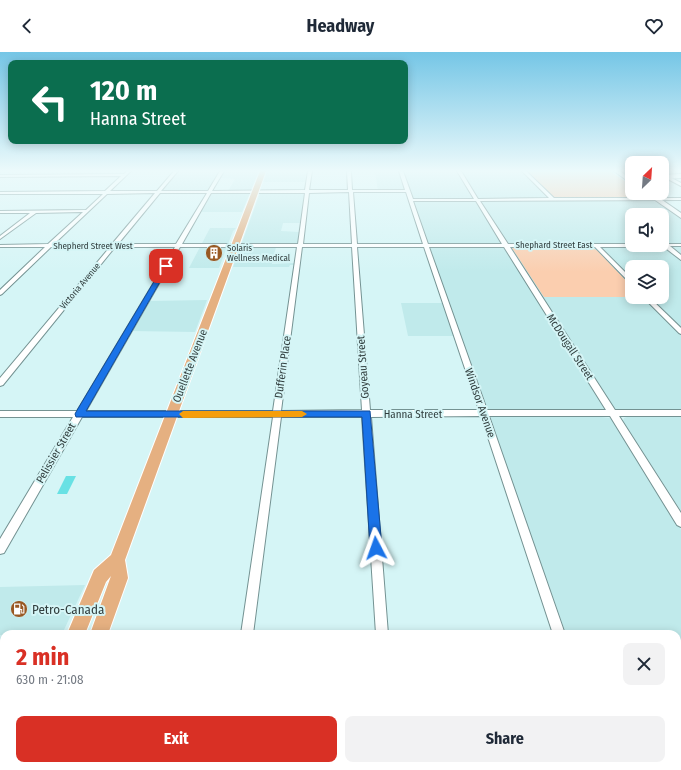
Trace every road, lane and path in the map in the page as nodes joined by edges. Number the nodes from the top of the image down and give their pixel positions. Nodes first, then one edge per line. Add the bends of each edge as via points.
1 (94, 205) edge
2 (148, 205) edge
3 (203, 205) edge
4 (250, 205) edge
5 (305, 205) edge
6 (351, 205) edge
7 (412, 205) edge
8 (480, 205) edge
9 (664, 205) edge
10 (0, 212) edge
11 (34, 212) junction
12 (86, 212) junction
13 (681, 216) edge
14 (0, 238) edge
15 (506, 245) junction
16 (596, 245) junction
17 (625, 245) edge
18 (669, 245) edge
19 (681, 245) edge
20 (0, 246) edge
21 (50, 246) junction
22 (114, 246) junction
23 (178, 246) junction
24 (235, 246) junction
25 (300, 246) junction
26 (354, 246) junction
27 (426, 246) junction
28 (669, 248) edge
29 (681, 258) edge
30 (625, 275) edge
31 (0, 293) edge
32 (653, 304) edge
33 (681, 332) edge
34 (0, 383) edge
35 (484, 413) junction
36 (613, 413) junction
37 (681, 413) edge
38 (0, 414) edge
39 (79, 414) junction
40 (171, 414) junction
41 (277, 414) junction
42 (367, 414) junction
43 (681, 522) edge
44 (0, 549) edge
45 (117, 560) junction
46 (78, 630) edge
47 (100, 630) edge
48 (248, 630) edge
49 (382, 630) edge
50 (558, 630) edge

1 - 12 street
2 - 22 street, Victoria Avenue
3 - 23 street, Pelissier Street
4 - 24 main road, Ouellette Avenue
5 - 25 street, Dufferin Place
6 - 26 street, Goyeau Street
7 - 27 street, Windsor Avenue
8 - 15 street, McDougall Street
9 - 13 main road
10 - 11 street
11 - 12 street
11 - 14 street
12 - 21 street
15 - 16 street, Shephard Street East
15 - 27 street, Shephard Street East
15 - 36 street, McDougall Street
16 - 17 street, Shephard Street East
16 - 30 street
18 - 19 street, Shephard Street East
20 - 21 street, Shepherd Street West
21 - 22 street, Shepherd Street West
21 - 31 street
22 - 23 street, Shepherd Street West
22 - 34 street, Victoria Avenue
23 - 24 street, Shepherd Street West
23 - 39 street, Pelissier Street
24 - 25 street, Shepherd Street West
24 - 40 main road, Ouellette Avenue
25 - 26 street, Shepherd Street West
25 - 41 street, Dufferin Place
26 - 27 street, Shepherd Street West
26 - 42 street, Goyeau Street
27 - 35 street, Windsor Avenue
28 - 29 street
32 - 33 street
35 - 36 street, Hanna Street
35 - 42 street, Hanna Street
35 - 50 street, Windsor Avenue
36 - 37 street, Hanna Street
36 - 43 street, McDougall Street
38 - 39 street, Hanna Street
39 - 40 street, Hanna Street
39 - 44 street, Pelissier Street
40 - 41 street, Hanna Street
40 - 45 main road, Ouellette Avenue
41 - 42 street, Hanna Street
41 - 48 street, Dufferin Place
42 - 49 street, Goyeau Street
45 - 46 main road, Ouellette Avenue via 100,576
45 - 47 main road, Ouellette Avenue via 120,578

